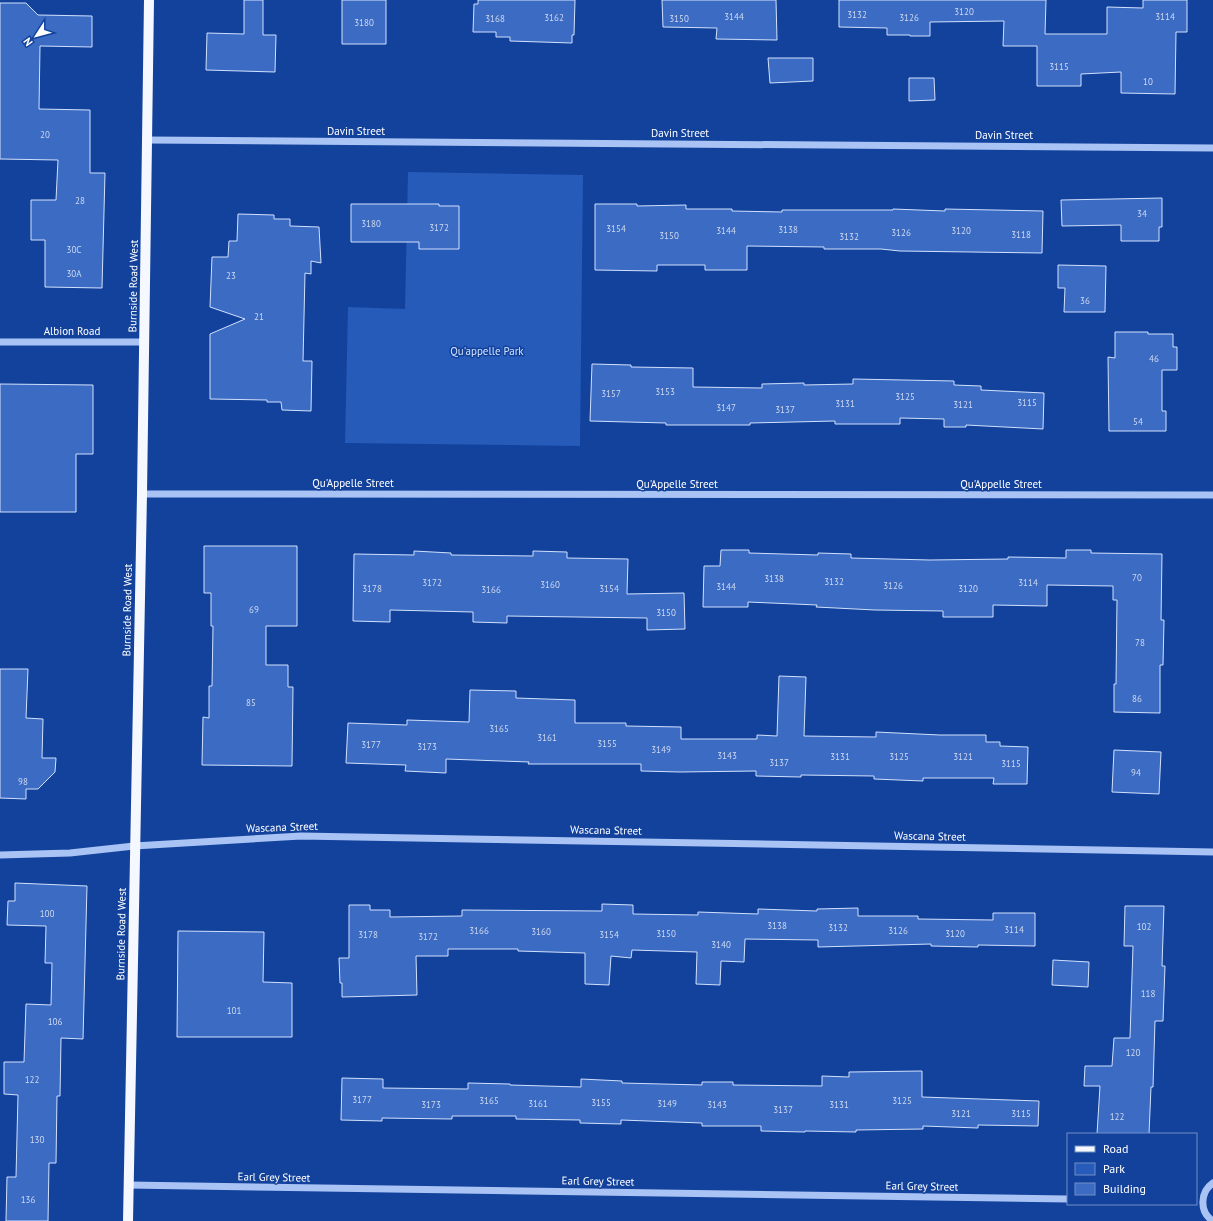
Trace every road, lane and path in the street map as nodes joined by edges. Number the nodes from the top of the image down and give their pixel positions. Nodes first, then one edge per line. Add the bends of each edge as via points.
1 (149, 0) edge
2 (147, 140) junction
3 (1213, 148) edge
4 (0, 342) edge
5 (144, 342) junction
6 (142, 494) junction
7 (1213, 495) edge
8 (134, 846) junction
9 (1213, 852) edge
10 (0, 855) edge
11 (1213, 1183) edge
12 (128, 1185) junction
13 (1067, 1199) edge
14 (1199, 1201) edge
15 (128, 1221) edge
16 (1213, 1221) edge

1 - 2 main road, Burnside Road West
2 - 3 street, Davin Street
2 - 5 main road, Burnside Road West
4 - 5 street, Albion Road
5 - 6 main road, Burnside Road West
6 - 7 street, Qu'Appelle Street
6 - 8 main road, Burnside Road West
8 - 9 street, Wascana Street via 301,836
8 - 10 street, Wascana Street via 70,853
8 - 12 main road, Burnside Road West
11 - 14 street via 1206,1188
12 - 13 street, Earl Grey Street
12 - 15 main road, Burnside Road West
14 - 16 street via 1206,1215

